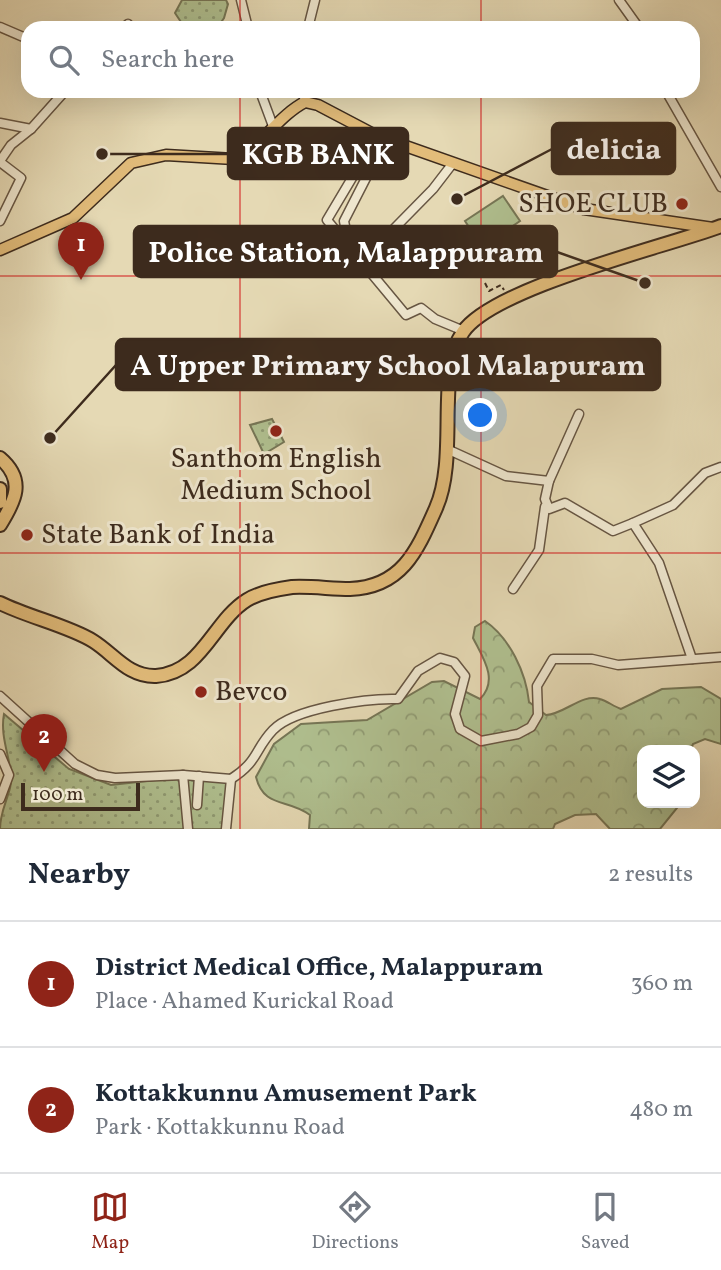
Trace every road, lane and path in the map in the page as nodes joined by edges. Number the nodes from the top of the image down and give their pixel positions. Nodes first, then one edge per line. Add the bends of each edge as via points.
1 (241, 0) edge
2 (316, 0) edge
3 (619, 0) edge
4 (246, 21) edge
5 (309, 21) edge
6 (634, 21) edge
7 (0, 27) edge
8 (21, 36) edge
9 (59, 98) edge
10 (263, 98) edge
11 (304, 98) edge
12 (670, 98) edge
13 (305, 102) junction
14 (0, 122) edge
15 (273, 126) junction
16 (31, 129) junction
17 (381, 137) junction
18 (0, 162) edge
19 (453, 163) junction
20 (721, 187) edge
21 (0, 221) edge
22 (717, 227) edge
23 (0, 250) edge
24 (485, 283) dead end
25 (514, 297) junction
26 (464, 331) junction
27 (579, 414) dead end
28 (449, 450) junction
29 (0, 458) edge
30 (721, 467) edge
31 (549, 481) junction
32 (0, 489) edge
33 (0, 502) edge
34 (545, 506) junction
35 (633, 523) junction
36 (0, 525) edge
37 (513, 589) dead end
38 (0, 603) edge
39 (721, 657) edge
40 (692, 659) junction
41 (2, 703) edge
42 (0, 754) edge
43 (183, 775) junction
44 (199, 776) junction
45 (231, 779) junction
46 (0, 799) edge
47 (197, 805) dead end
48 (188, 829) edge
49 (226, 829) edge

1 - 4 street
2 - 5 street
3 - 6 street
7 - 8 street
9 - 16 street
10 - 15 street
11 - 13 street
12 - 20 street
13 - 15 main road
13 - 17 main road
14 - 16 street
15 - 23 main road via 234,159 166,155 131,163 73,218
16 - 18 street via 11,145
17 - 19 main road
17 - 19 street via 344,221 346,231 366,248 378,245
17 - 26 street via 327,220 406,315 421,308
18 - 21 street via 21,178
19 - 22 main road via 584,208
22 - 25 highway
24 - 25 path via 489,290 501,285
25 - 26 highway
26 - 28 highway via 451,373
27 - 31 street
28 - 31 street via 506,476
28 - 38 highway via 438,504 424,534 392,578 378,586 305,586 258,594 232,612 195,658 165,674 131,670 92,640
29 - 36 highway via 15,476 18,489
30 - 35 street via 705,473 673,505
31 - 34 street
32 - 33 highway
34 - 35 street via 565,503 613,531
34 - 37 street via 539,550
35 - 40 street via 659,563
39 - 40 street
40 - 45 street via 618,665 592,659 553,659 537,686 538,715 531,727 519,734 481,740 460,729 455,714 465,676 454,662 440,658 418,671 398,699 348,702 304,714 273,729 249,768
41 - 43 street via 13,706 75,764 97,775
42 - 46 street via 9,775
43 - 44 street
43 - 48 street
44 - 45 street
44 - 47 street
45 - 49 street

